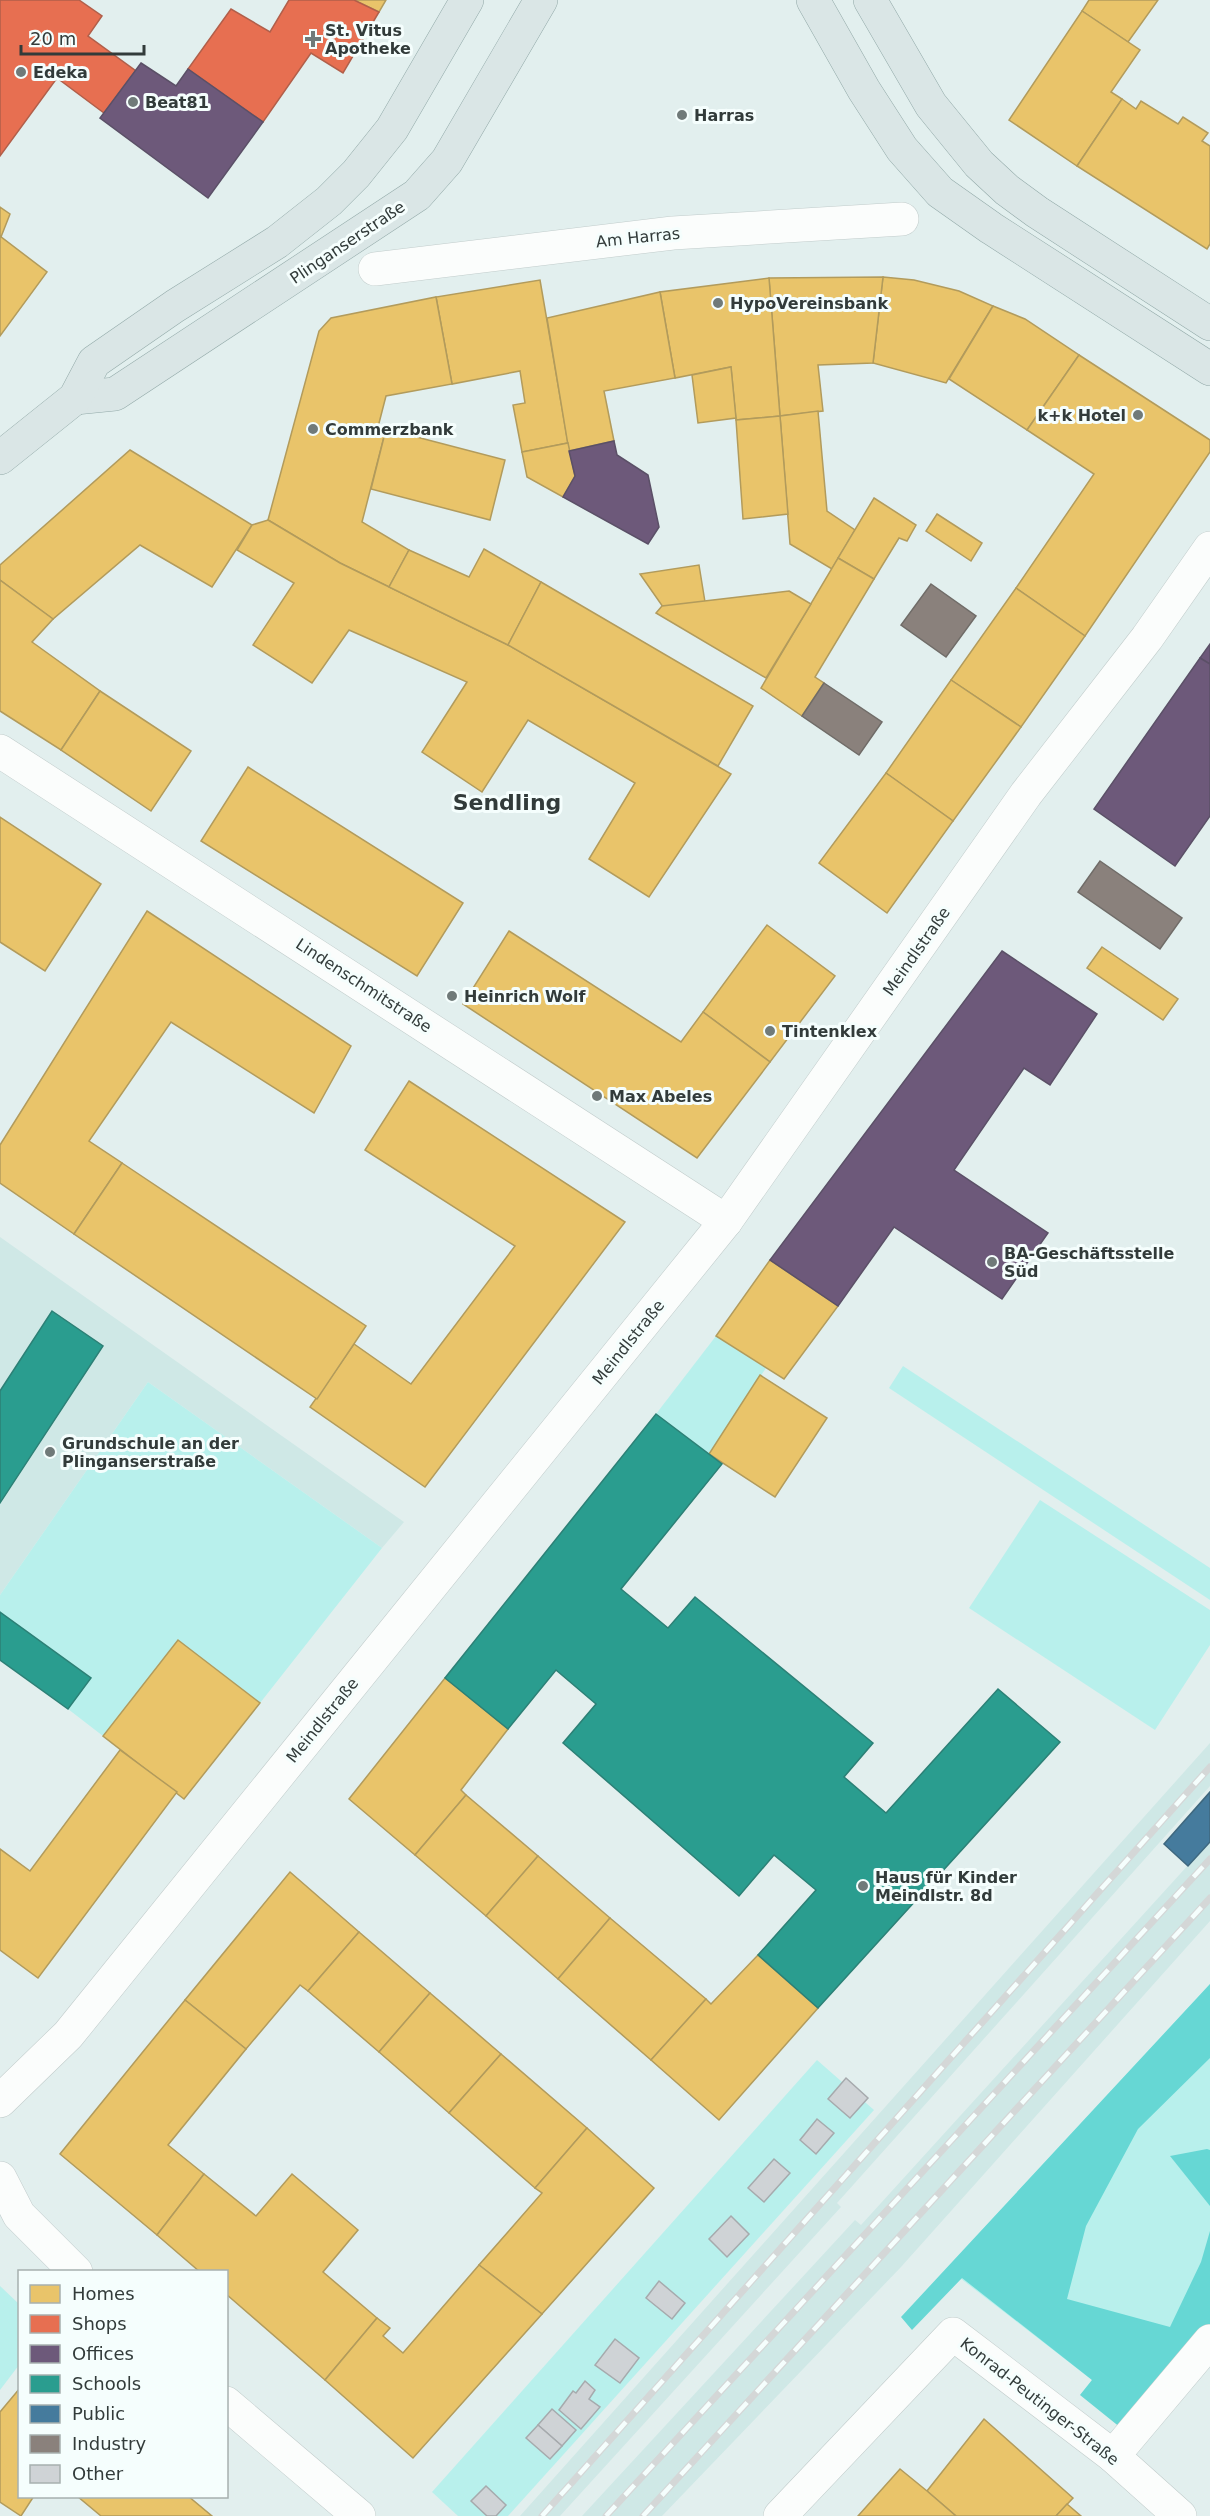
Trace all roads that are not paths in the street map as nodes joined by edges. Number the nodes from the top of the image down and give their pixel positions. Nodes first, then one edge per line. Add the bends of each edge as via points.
1 (467, 0) edge
2 (541, 0) edge
3 (813, 0) edge
4 (870, 0) edge
5 (903, 219) dead end
6 (375, 269) dead end
7 (1210, 324) edge
8 (1210, 369) edge
9 (75, 398) junction
10 (0, 458) edge
11 (1210, 548) edge
12 (0, 751) edge
13 (726, 1221) junction
14 (0, 2101) edge
15 (0, 2178) edge
16 (75, 2270) edge
17 (1210, 2341) edge
18 (228, 2405) edge
19 (1113, 2456) junction
20 (359, 2516) edge
21 (780, 2516) edge
22 (1180, 2516) edge

1 - 9 main road via 392,129 330,201 277,242 94,362
2 - 9 main road, Plinganserstraße via 447,162 417,195 115,394
3 - 8 main road via 902,149 940,192
4 - 7 main road via 931,105 993,177 1037,212
5 - 6 street, Am Harras via 673,232
9 - 10 main road
11 - 13 street, Meindlstraße via 1147,638 1026,794
12 - 13 street, Lindenschmitstraße
13 - 14 street, Meindlstraße via 69,2035
15 - 16 street via 19,2215
17 - 19 street
18 - 20 street
19 - 21 street, Konrad-Peutinger-Straße via 954,2334
19 - 22 street, Konrad-Peutinger-Straße

